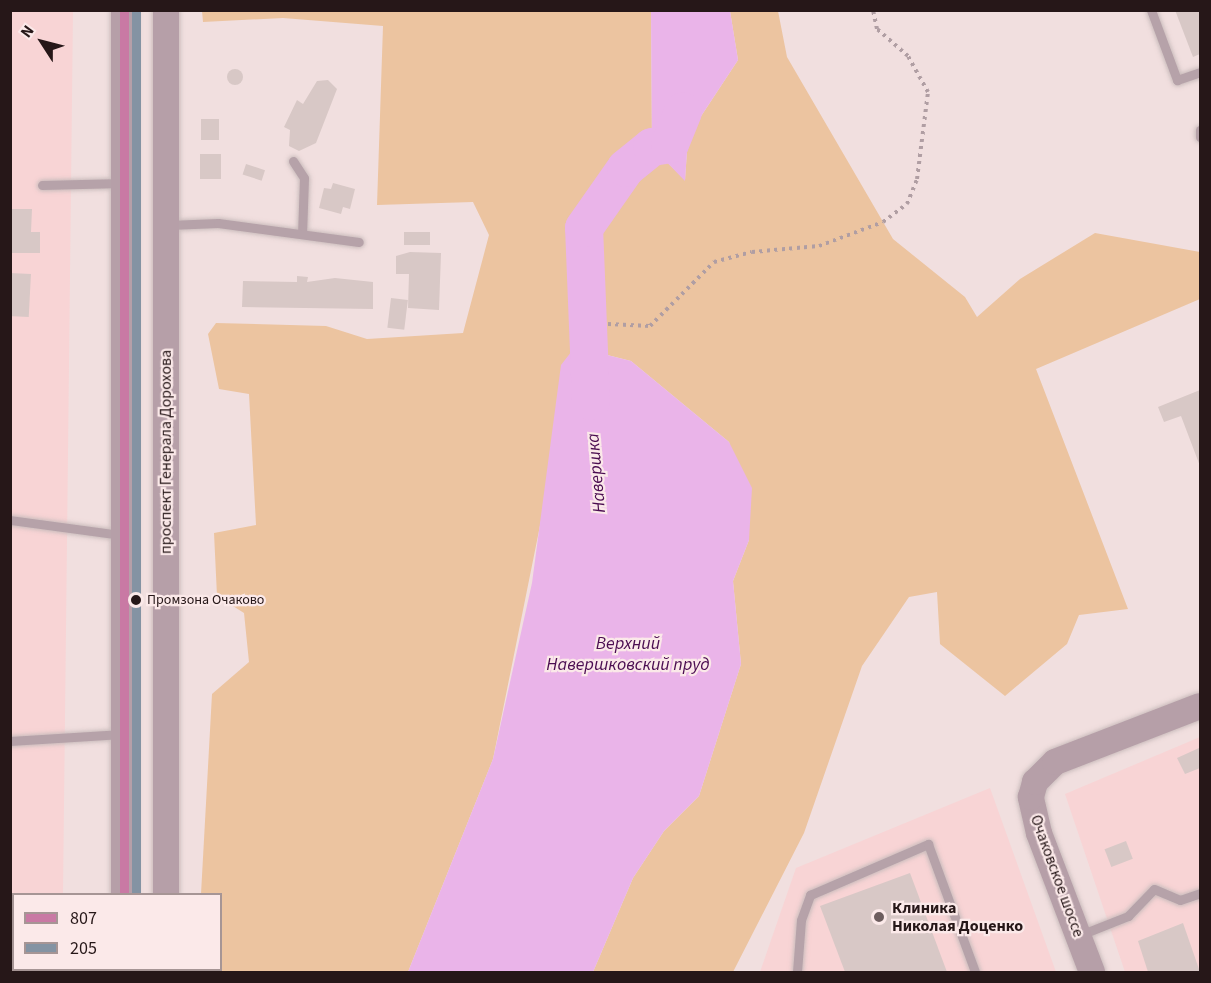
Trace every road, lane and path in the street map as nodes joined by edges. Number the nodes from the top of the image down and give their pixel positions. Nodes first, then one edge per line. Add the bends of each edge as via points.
1 (124, 10) edge
2 (166, 10) edge
3 (873, 10) edge
4 (1151, 10) edge
5 (1200, 72) edge
6 (1200, 130) edge
7 (1200, 137) edge
8 (293, 161) dead end
9 (124, 183) junction
10 (42, 185) dead end
11 (166, 225) junction
12 (302, 234) junction
13 (359, 242) dead end
14 (608, 324) dead end
15 (10, 520) edge
16 (124, 536) junction
17 (1200, 706) edge
18 (124, 734) junction
19 (10, 741) edge
20 (124, 893) edge
21 (166, 893) edge
22 (1200, 894) edge
23 (1078, 936) junction
24 (797, 972) edge
25 (975, 972) edge
26 (1092, 972) edge

1 - 9 main road
2 - 11 main road, проспект Генерала Дорохова
3 - 14 path via 877,29 908,56 928,92 917,179 907,204 883,222 819,246 752,252 714,262 650,326
4 - 5 lane via 1177,80
6 - 7 lane
8 - 12 lane via 304,177
9 - 10 lane
9 - 16 main road
11 - 12 lane via 218,223
11 - 21 main road, проспект Генерала Дорохова
12 - 13 lane
15 - 16 lane
16 - 18 main road
17 - 23 main road, Очаковское шоссе via 1055,762 1035,782 1031,797 1037,825
18 - 19 lane
18 - 20 main road
22 - 23 lane via 1180,900 1154,889 1128,916
23 - 26 main road, Очаковское шоссе
24 - 25 lane via 801,920 810,895 928,844

